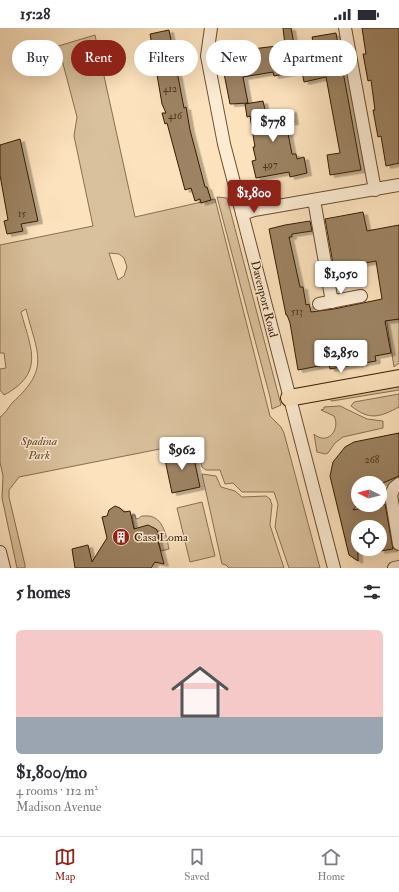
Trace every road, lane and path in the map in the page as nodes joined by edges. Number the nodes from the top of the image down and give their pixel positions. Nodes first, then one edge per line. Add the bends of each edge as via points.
1 (211, 28) edge
2 (345, 28) edge
3 (399, 186) edge
4 (375, 190) junction
5 (314, 200) junction
6 (242, 214) junction
7 (361, 296) dead end
8 (332, 302) junction
9 (319, 304) dead end
10 (399, 378) edge
11 (289, 398) junction
12 (399, 484) edge
13 (399, 544) edge
14 (0, 552) edge
15 (399, 567) edge
16 (4, 568) edge
17 (334, 568) edge
18 (394, 568) edge

1 - 6 street, Davenport Road via 207,56 210,79
2 - 4 street
3 - 4 street
4 - 5 street
5 - 6 street
5 - 8 street
6 - 11 street, Davenport Road
7 - 8 street
8 - 9 street
10 - 11 main road
11 - 17 street, Davenport Road
12 - 13 street via 391,495
14 - 16 street
15 - 18 street

